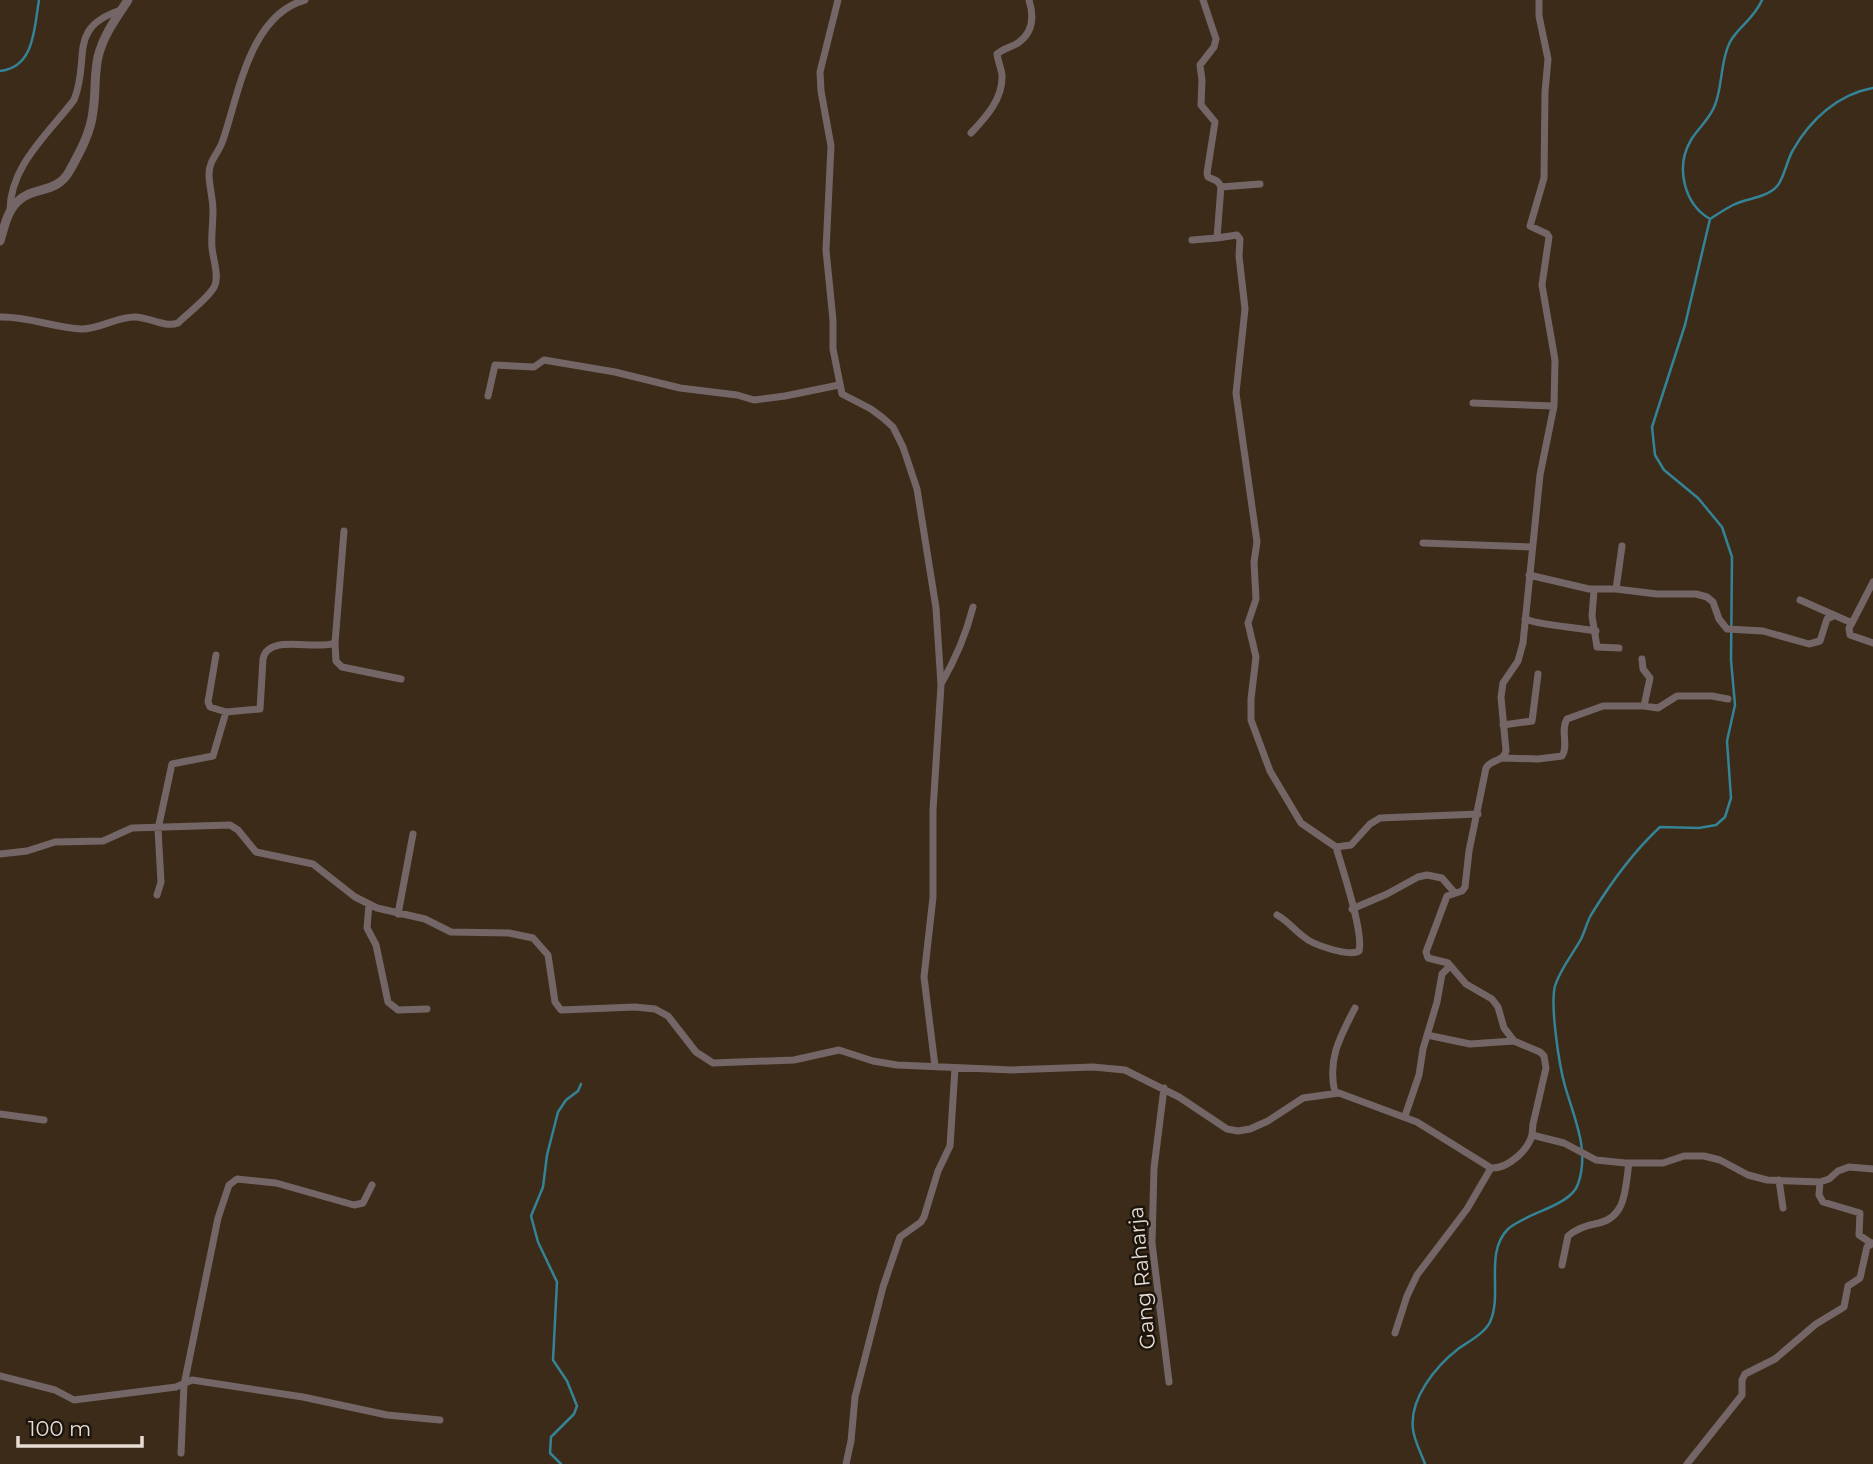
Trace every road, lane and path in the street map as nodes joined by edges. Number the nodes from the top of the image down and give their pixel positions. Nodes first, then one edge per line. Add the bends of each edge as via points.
1 (128, 0) edge
2 (305, 0) edge
3 (838, 0) edge
4 (1029, 0) edge
5 (1203, 0) edge
6 (1539, 0) edge
7 (121, 9) junction
8 (971, 133) dead end
9 (1260, 184) dead end
10 (1221, 187) junction
11 (10, 213) junction
12 (1217, 238) junction
13 (1192, 240) dead end
14 (0, 241) edge
15 (0, 317) edge
16 (839, 385) junction
17 (488, 396) dead end
18 (1473, 403) dead end
19 (1554, 406) junction
20 (344, 531) dead end
21 (1423, 543) dead end
22 (1622, 546) dead end
23 (1532, 547) junction
24 (1529, 575) junction
25 (1873, 582) edge
26 (1616, 589) junction
27 (1594, 590) junction
28 (1800, 600) dead end
29 (973, 607) dead end
30 (1833, 616) junction
31 (1525, 619) junction
32 (1853, 623) junction
33 (1595, 631) junction
34 (335, 643) junction
35 (1873, 643) edge
36 (1619, 648) dead end
37 (216, 655) dead end
38 (1642, 659) dead end
39 (1538, 674) dead end
40 (401, 680) dead end
41 (941, 685) junction
42 (1728, 699) dead end
43 (1644, 706) junction
44 (226, 712) junction
45 (1503, 725) junction
46 (1503, 758) junction
47 (1478, 814) junction
48 (158, 829) junction
49 (413, 834) dead end
50 (1336, 847) junction
51 (0, 854) edge
52 (1454, 892) junction
53 (157, 895) dead end
54 (369, 904) junction
55 (1352, 909) junction
56 (398, 914) junction
57 (1277, 915) dead end
58 (1450, 966) junction
59 (1354, 1008) dead end
60 (427, 1009) dead end
61 (1427, 1035) junction
62 (1514, 1041) junction
63 (935, 1066) junction
64 (956, 1068) junction
65 (1164, 1088) junction
66 (1335, 1093) junction
67 (0, 1114) edge
68 (1405, 1116) junction
69 (44, 1120) dead end
70 (1532, 1135) junction
71 (1629, 1163) junction
72 (1492, 1168) junction
73 (1873, 1170) edge
74 (1779, 1180) junction
75 (1819, 1182) junction
76 (372, 1185) dead end
77 (1783, 1208) dead end
78 (1872, 1243) edge
79 (1562, 1265) dead end
80 (1395, 1333) dead end
81 (0, 1376) edge
82 (1169, 1381) dead end
83 (184, 1385) junction
84 (440, 1420) dead end
85 (181, 1453) dead end
86 (846, 1464) edge
87 (1687, 1464) edge

1 - 7 street
2 - 15 street via 287,7 262,33 222,145 211,163 216,280 212,290 172,325 132,317 78,328
3 - 16 street via 820,80 831,146 826,250
4 - 8 street via 1032,24 1022,40 998,54 1001,89
5 - 10 street via 1216,39 1200,65 1201,105 1215,122 1207,173
6 - 19 street via 1548,60 1544,178 1530,226 1549,237 1542,285 1555,360
7 - 11 street via 102,16 89,29 74,100 20,169 10,196
7 - 11 street via 101,46 92,121 68,174 58,185 23,197
9 - 10 street
10 - 12 street
11 - 14 street
12 - 13 street
12 - 50 street via 1237,235 1240,239 1245,309 1236,393 1257,542 1256,599 1248,623 1256,657 1251,720 1270,771 1301,823
16 - 17 street via 754,400 544,360 530,367 495,365
16 - 41 street via 844,396 893,427 909,461 936,608
18 - 19 street
19 - 23 street
20 - 34 street
21 - 23 street
22 - 26 street
23 - 24 street
24 - 27 street
24 - 31 street
25 - 32 street
26 - 27 street
26 - 30 street via 1707,597 1727,629 1763,631 1809,645 1820,641 1827,618
27 - 33 street
28 - 30 street
29 - 41 street
30 - 32 street
31 - 33 street
31 - 45 street via 1518,661 1503,684
32 - 35 street via 1850,635
33 - 36 street via 1597,648
34 - 40 street via 342,667
34 - 44 street via 268,648 263,659 262,707
37 - 44 street via 208,702
38 - 43 street via 1650,678
39 - 45 street via 1532,722
41 - 63 street via 933,897 924,977
42 - 43 street via 1689,695 1658,708
43 - 46 street via 1603,706 1567,719 1562,756
44 - 48 street via 213,756 172,764
45 - 46 street
46 - 47 street via 1486,768
47 - 50 street via 1380,818 1351,845
47 - 52 street via 1465,887
48 - 51 street via 132,828 103,841 55,842
48 - 53 street via 161,882
48 - 54 street via 235,827 256,852 313,864
49 - 56 street
50 - 55 street
52 - 55 street via 1442,878 1427,875
52 - 58 street via 1444,900 1426,952 1428,958
54 - 56 street
54 - 60 street via 367,928 376,945 388,1002 398,1010
55 - 57 street via 1360,945 1354,954 1306,939
56 - 63 street via 425,919 451,932 533,938 548,955 555,1002 561,1010 655,1009 668,1016 696,1052 713,1063 794,1060 839,1050 884,1063
58 - 61 street via 1442,974
58 - 62 street via 1466,984 1495,1002
59 - 66 street via 1333,1058
61 - 62 street via 1470,1044
61 - 68 street
62 - 70 street via 1540,1052 1547,1063
63 - 64 street
64 - 65 street via 1115,1069
64 - 86 street via 950,1146 924,1217 900,1237 883,1287 855,1397
65 - 66 street via 1218,1124 1238,1131 1268,1121 1303,1098
65 - 82 street, Gang Raharja via 1154,1168 1152,1243
66 - 68 street
67 - 69 street
68 - 72 street
70 - 71 street via 1564,1143 1596,1160
70 - 72 street via 1526,1148 1510,1162
71 - 74 street via 1704,1156 1748,1175
71 - 79 street via 1619,1212 1568,1236
72 - 80 street via 1418,1275
73 - 75 street via 1849,1167
74 - 75 street
74 - 77 street
75 - 78 street via 1821,1200 1857,1211 1859,1235
76 - 83 street via 363,1203 354,1205 276,1183 237,1179 229,1185
78 - 87 street via 1860,1278 1848,1286 1844,1307 1775,1359 1745,1374 1742,1395
81 - 83 street via 55,1390 74,1400
83 - 84 street via 201,1381 387,1415
83 - 85 street

